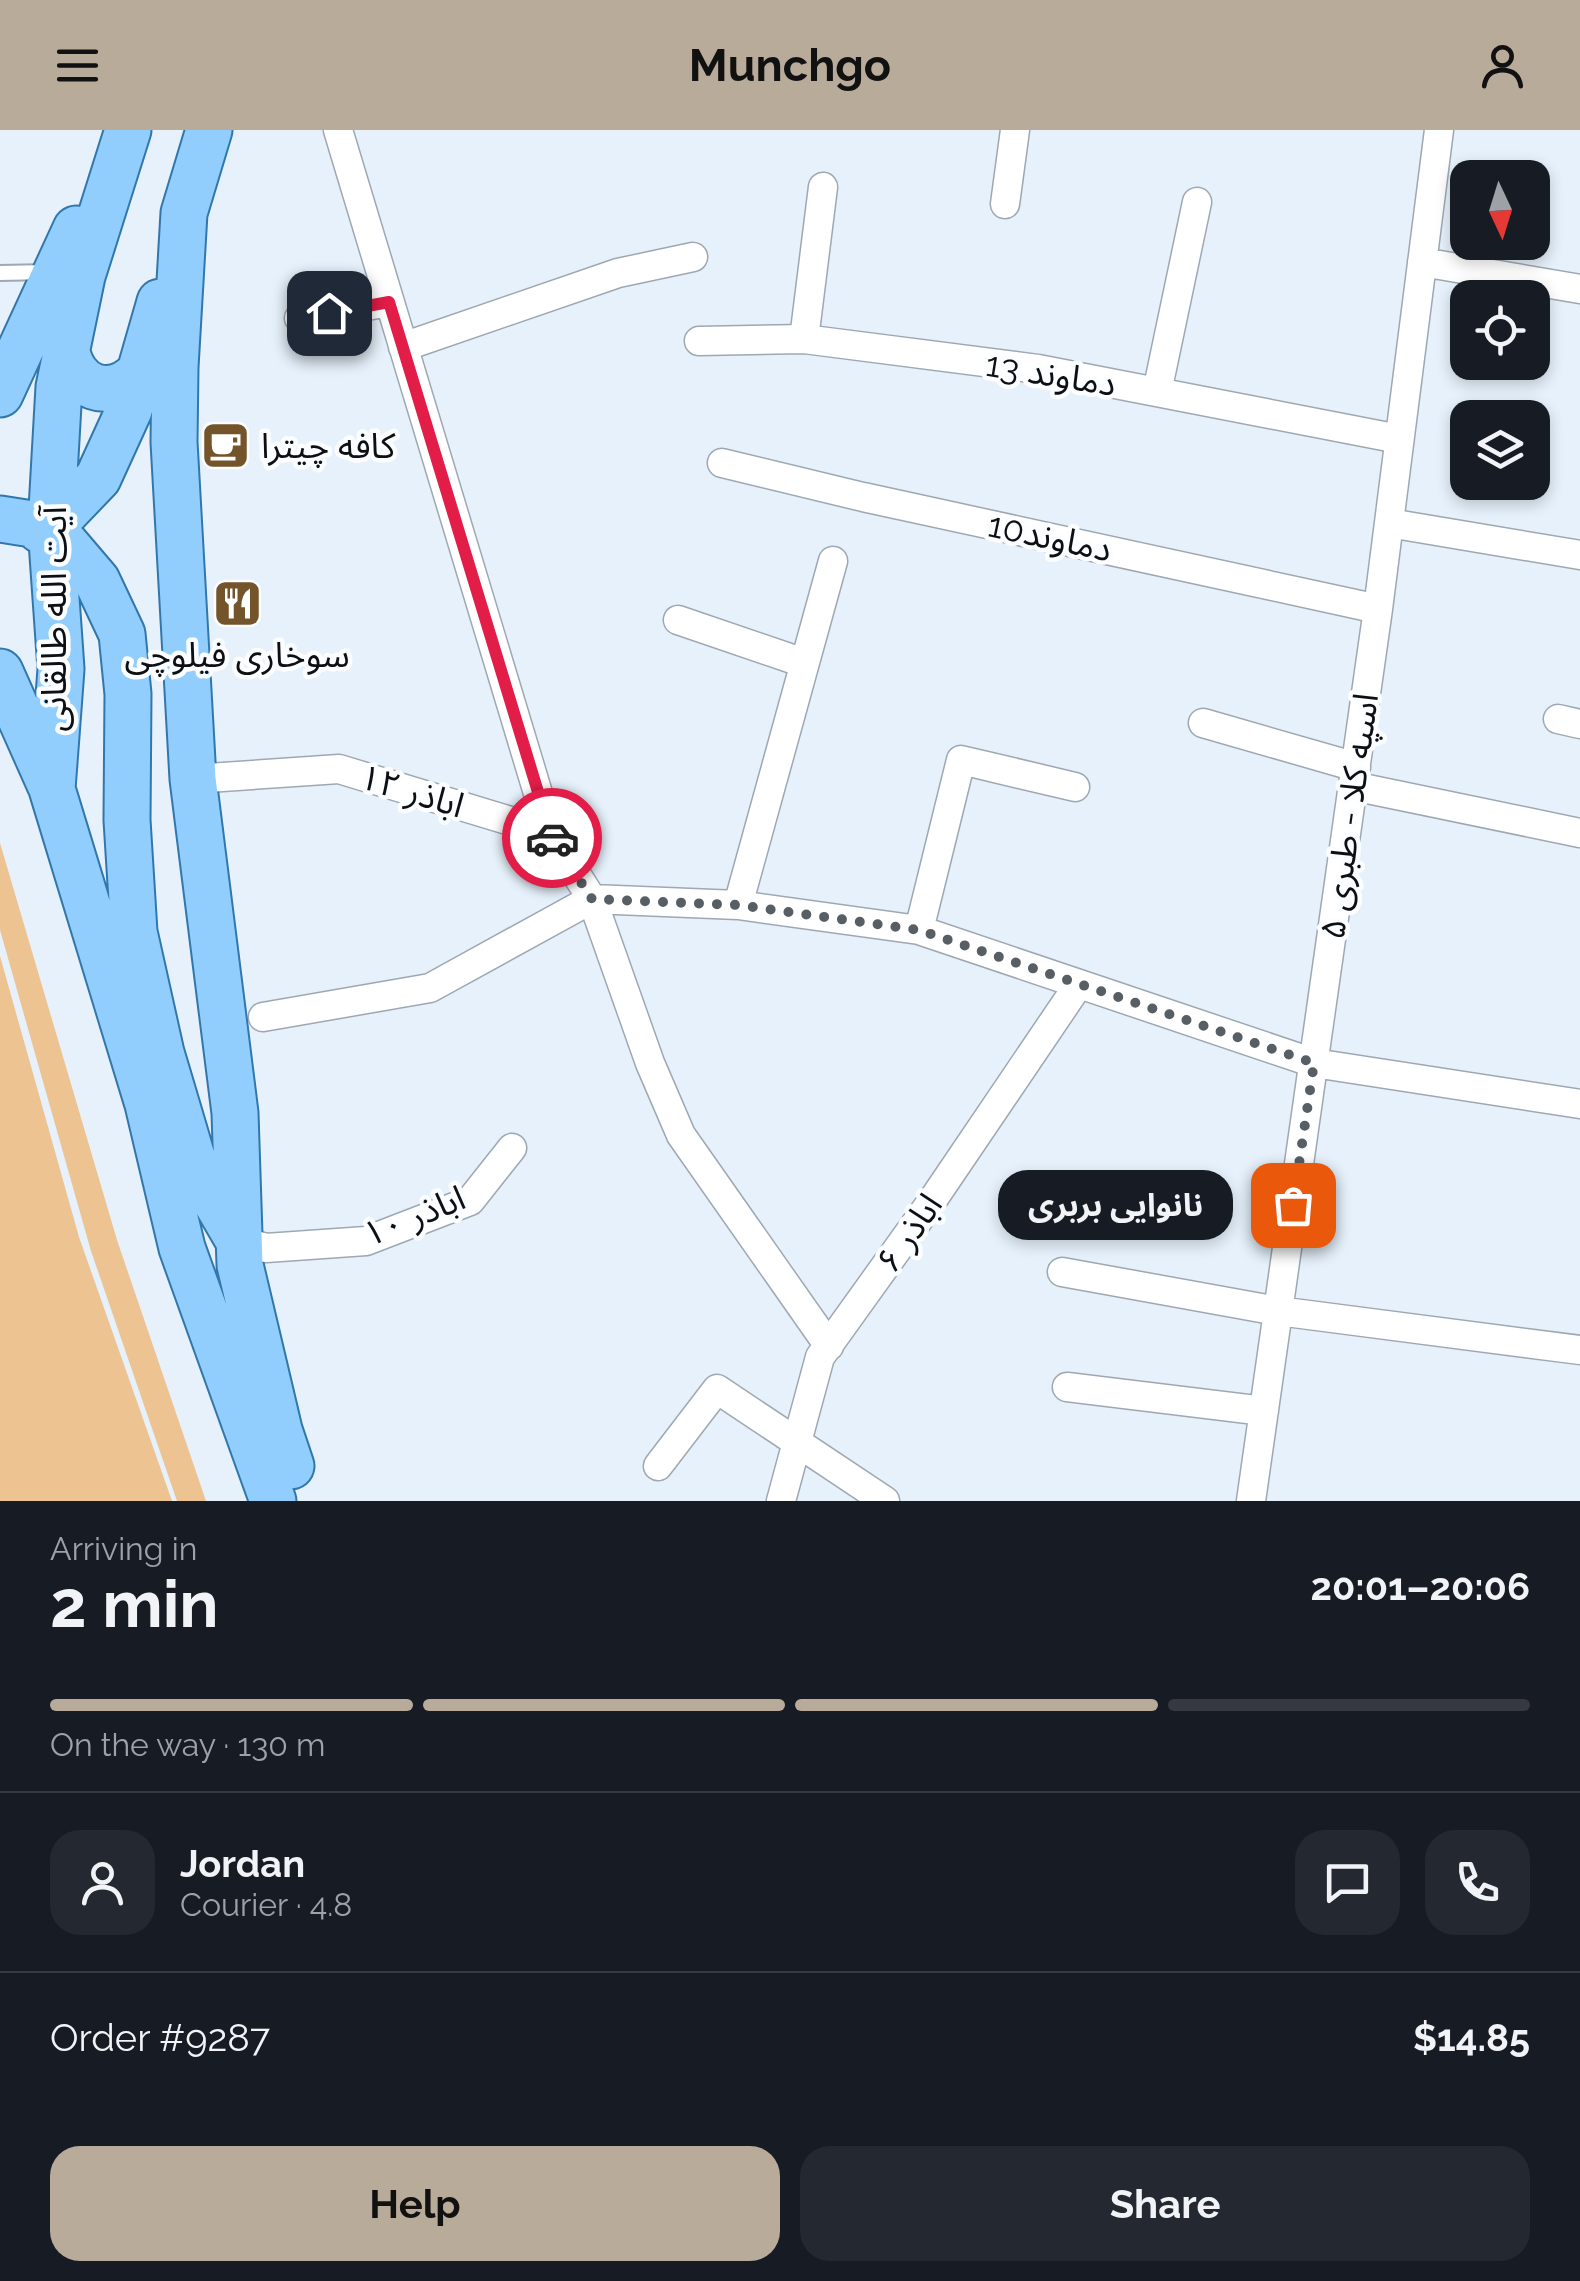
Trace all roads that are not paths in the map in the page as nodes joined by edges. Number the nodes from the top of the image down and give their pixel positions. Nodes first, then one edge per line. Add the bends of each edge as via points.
1 (128, 130) edge
2 (208, 130) edge
3 (338, 130) edge
4 (1015, 130) edge
5 (1439, 130) edge
6 (823, 188) dead end
7 (1197, 202) dead end
8 (1005, 204) dead end
9 (184, 213) junction
10 (693, 256) dead end
11 (1422, 262) junction
12 (54, 272) junction
13 (0, 273) edge
14 (1580, 289) edge
15 (389, 302) junction
16 (298, 318) dead end
17 (804, 339) junction
18 (699, 341) dead end
19 (403, 346) junction
20 (66, 347) junction
21 (140, 372) junction
22 (1157, 392) junction
23 (0, 394) edge
24 (1400, 439) junction
25 (722, 463) dead end
26 (0, 519) edge
27 (1389, 522) junction
28 (51, 527) junction
29 (0, 541) edge
30 (1580, 555) edge
31 (833, 562) dead end
32 (1378, 609) junction
33 (678, 620) dead end
34 (124, 662) junction
35 (804, 663) junction
36 (60, 669) junction
37 (0, 672) edge
38 (1204, 722) dead end
39 (1354, 776) junction
40 (193, 779) junction
41 (1075, 787) dead end
42 (52, 789) junction
43 (1580, 833) edge
44 (550, 834) junction
45 (592, 899) junction
46 (738, 905) junction
47 (919, 930) junction
48 (1078, 984) junction
49 (263, 1017) dead end
50 (1314, 1063) junction
51 (1580, 1104) edge
52 (512, 1148) dead end
53 (238, 1240) junction
54 (1062, 1272) dead end
55 (1278, 1311) junction
56 (829, 1346) junction
57 (1580, 1350) edge
58 (1067, 1387) dead end
59 (1264, 1411) junction
60 (796, 1443) junction
61 (658, 1466) dead end
62 (273, 1501) edge
63 (303, 1501) edge
64 (781, 1501) edge
65 (885, 1501) edge
66 (1252, 1501) edge

1 - 12 main road
1 - 20 main road, آیت الله طالقانی
2 - 9 main road
3 - 15 street
4 - 8 street
5 - 11 street, اسپه کلا - طبری ۵
6 - 17 street
7 - 22 street
9 - 21 main road
9 - 40 main road via 174,442
10 - 19 street via 618,273
11 - 14 street
11 - 24 street, اسپه کلا - طبری ۵
12 - 13 lane
12 - 23 main road
15 - 16 street
15 - 19 street
17 - 18 street, دماوند 13
17 - 22 street, دماوند 13 via 1038,369
19 - 44 street
20 - 21 main road via 74,373 97,388 122,386
20 - 28 main road, آیت الله طالقانی
21 - 28 main road via 98,478
22 - 24 street, دماوند 13
24 - 27 street, اسپه کلا - طبری ۵
25 - 32 street, دماوند10
26 - 28 main road
27 - 30 street
27 - 32 street, اسپه کلا - طبری ۵
28 - 29 main road
28 - 34 main road via 96,581 122,634
28 - 36 main road, آیت الله طالقانی
31 - 35 street
32 - 39 street, اسپه کلا - طبری ۵
33 - 35 street
34 - 36 main road via 110,644 89,639 70,650
34 - 53 main road via 134,932 194,1164
35 - 46 street
36 - 42 main road, آیت الله طالقانی
37 - 42 main road
38 - 39 street
39 - 43 street
39 - 50 street, اسپه کلا - طبری ۵
40 - 44 street, اباذر ۱۲ via 339,769
40 - 53 main road via 235,1113
41 - 47 street via 961,760
42 - 62 main road, آیت الله طالقانی via 148,1104 182,1248
44 - 45 street
45 - 46 street
45 - 49 street via 430,988
45 - 56 street via 681,1135
46 - 47 street
47 - 48 street
48 - 50 street
48 - 56 street, اباذر ۶
50 - 51 street
50 - 55 street, اسپه کلا - طبری ۵
52 - 53 street, اباذر ۱۰ via 470,1201 366,1240 266,1248
53 - 63 main road via 279,1430
54 - 55 street
55 - 57 street
55 - 59 street, اسپه کلا - طبری ۵
56 - 60 street, اباذر ۶
58 - 59 street
59 - 66 street, اسپه کلا - طبری ۵
60 - 61 street via 717,1388
60 - 64 street, اباذر ۶
60 - 65 street

